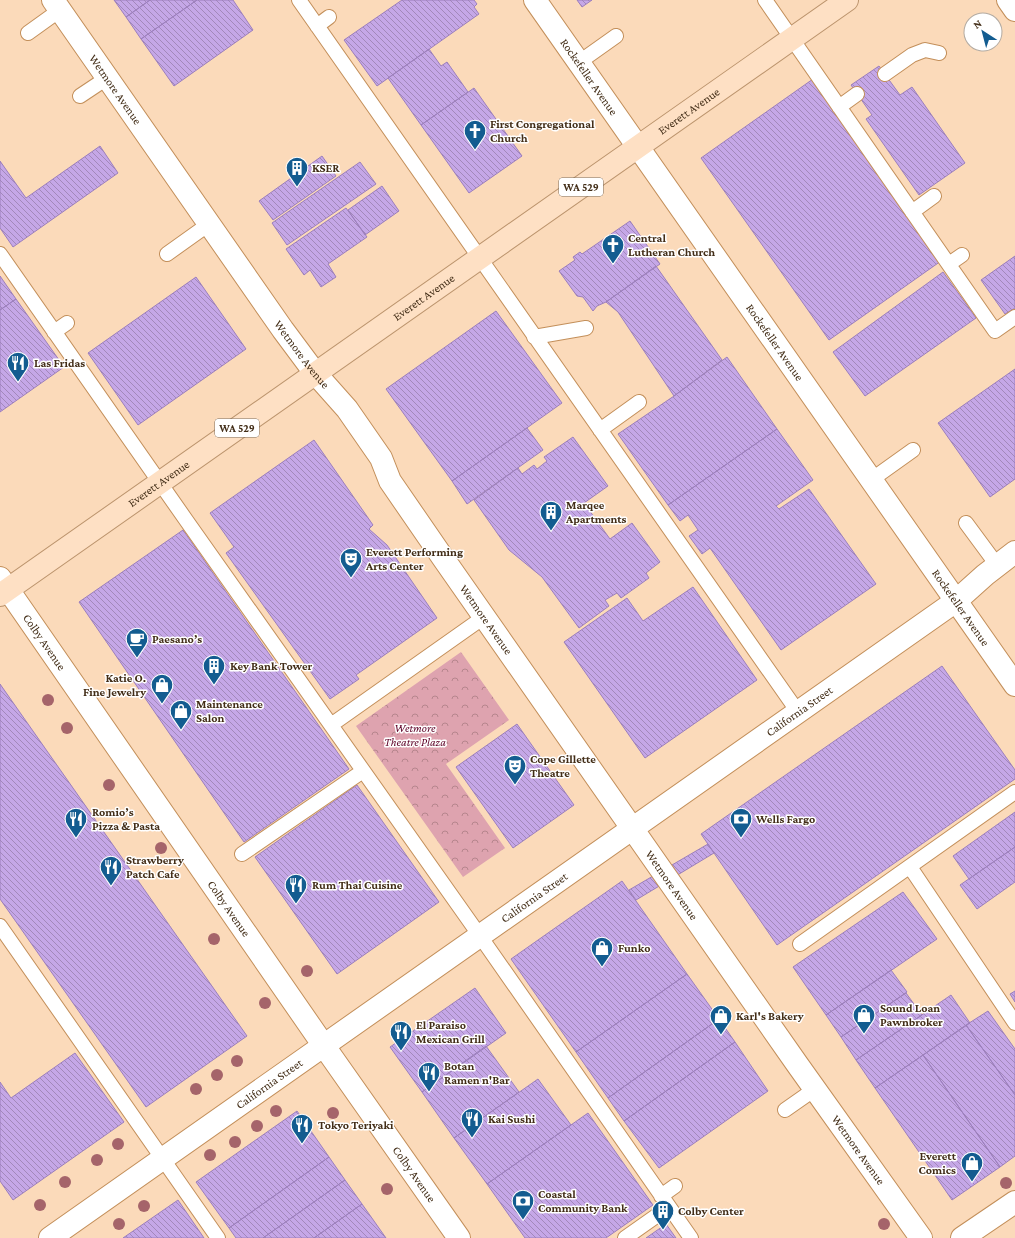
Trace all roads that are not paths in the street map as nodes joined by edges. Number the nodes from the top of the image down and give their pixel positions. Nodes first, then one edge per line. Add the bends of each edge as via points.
1 (299, 0) edge
2 (535, 0) edge
3 (765, 0) edge
4 (847, 0) edge
5 (1008, 0) edge
6 (57, 5) edge
7 (1015, 10) edge
8 (330, 17) dead end
9 (317, 26) junction
10 (28, 33) dead end
11 (616, 36) dead end
12 (792, 39) junction
13 (939, 53) dead end
14 (578, 62) junction
15 (885, 74) dead end
16 (107, 78) junction
17 (857, 94) dead end
18 (80, 96) dead end
19 (839, 107) junction
20 (638, 147) junction
21 (934, 196) dead end
22 (912, 212) junction
23 (209, 224) junction
24 (0, 254) edge
25 (167, 254) dead end
26 (962, 255) dead end
27 (479, 258) junction
28 (948, 264) junction
29 (1015, 317) edge
30 (67, 323) dead end
31 (586, 328) dead end
32 (54, 332) junction
33 (534, 337) junction
34 (315, 373) junction
35 (638, 402) dead end
36 (600, 430) junction
37 (913, 450) dead end
38 (871, 480) junction
39 (160, 483) junction
40 (966, 523) dead end
41 (1015, 552) edge
42 (997, 565) junction
43 (3, 587) edge
44 (956, 601) junction
45 (484, 617) junction
46 (1015, 684) edge
47 (798, 712) junction
48 (331, 725) junction
49 (363, 771) junction
50 (1015, 792) edge
51 (633, 828) junction
52 (242, 854) dead end
53 (910, 867) junction
54 (0, 926) edge
55 (480, 936) junction
56 (800, 944) dead end
57 (1015, 1024) edge
58 (324, 1046) junction
59 (815, 1089) junction
60 (785, 1110) dead end
61 (162, 1159) junction
62 (675, 1186) dead end
63 (665, 1201) junction
64 (1015, 1202) edge
65 (50, 1238) edge
66 (218, 1238) edge
67 (458, 1238) edge
68 (625, 1238) edge
69 (691, 1238) edge
70 (921, 1238) edge
71 (962, 1238) edge

1 - 9 lane
2 - 14 street, Rockefeller Avenue
3 - 12 lane
4 - 12 main road, Everett Avenue / WA 529
5 - 7 street
6 - 10 lane
6 - 16 street, Wetmore Avenue
8 - 9 lane
9 - 27 lane
11 - 14 lane
12 - 19 lane
12 - 20 main road, Everett Avenue / WA 529
13 - 15 lane via 925,50 918,52
14 - 20 street, Rockefeller Avenue
16 - 18 lane
16 - 23 street, Wetmore Avenue
17 - 19 lane
19 - 22 lane
20 - 27 main road, Everett Avenue / WA 529
20 - 38 street, Rockefeller Avenue
21 - 22 lane
22 - 28 lane
23 - 25 lane
23 - 34 street, Wetmore Avenue
24 - 32 lane
26 - 28 lane
27 - 33 lane
27 - 34 main road, Everett Avenue / WA 529
28 - 29 lane via 990,334
30 - 32 lane
31 - 33 lane
32 - 39 lane via 95,401
33 - 36 lane
34 - 39 main road, Everett Avenue / WA 529
34 - 45 street, Wetmore Avenue via 346,409 381,458 390,481
35 - 36 lane
36 - 47 lane
37 - 38 lane
38 - 44 street, Rockefeller Avenue
39 - 43 main road, Everett Avenue / WA 529
39 - 48 lane
40 - 42 lane
41 - 42 street, California Street
42 - 44 street, California Street
43 - 58 street, Colby Avenue
44 - 46 street, Rockefeller Avenue
44 - 47 street, California Street
45 - 48 lane
45 - 51 street, Wetmore Avenue
47 - 51 street, California Street
48 - 49 lane
49 - 52 lane
49 - 55 lane
50 - 53 lane
51 - 55 street, California Street
51 - 59 street, Wetmore Avenue
53 - 56 lane
53 - 57 lane
54 - 61 lane via 32,982 63,1027
55 - 58 street, California Street
55 - 63 lane
58 - 61 street, California Street
58 - 67 street, Colby Avenue
59 - 60 lane
59 - 70 street, Wetmore Avenue
61 - 65 street, California Street
61 - 66 lane
62 - 63 lane
63 - 68 lane
63 - 69 lane
64 - 71 street

